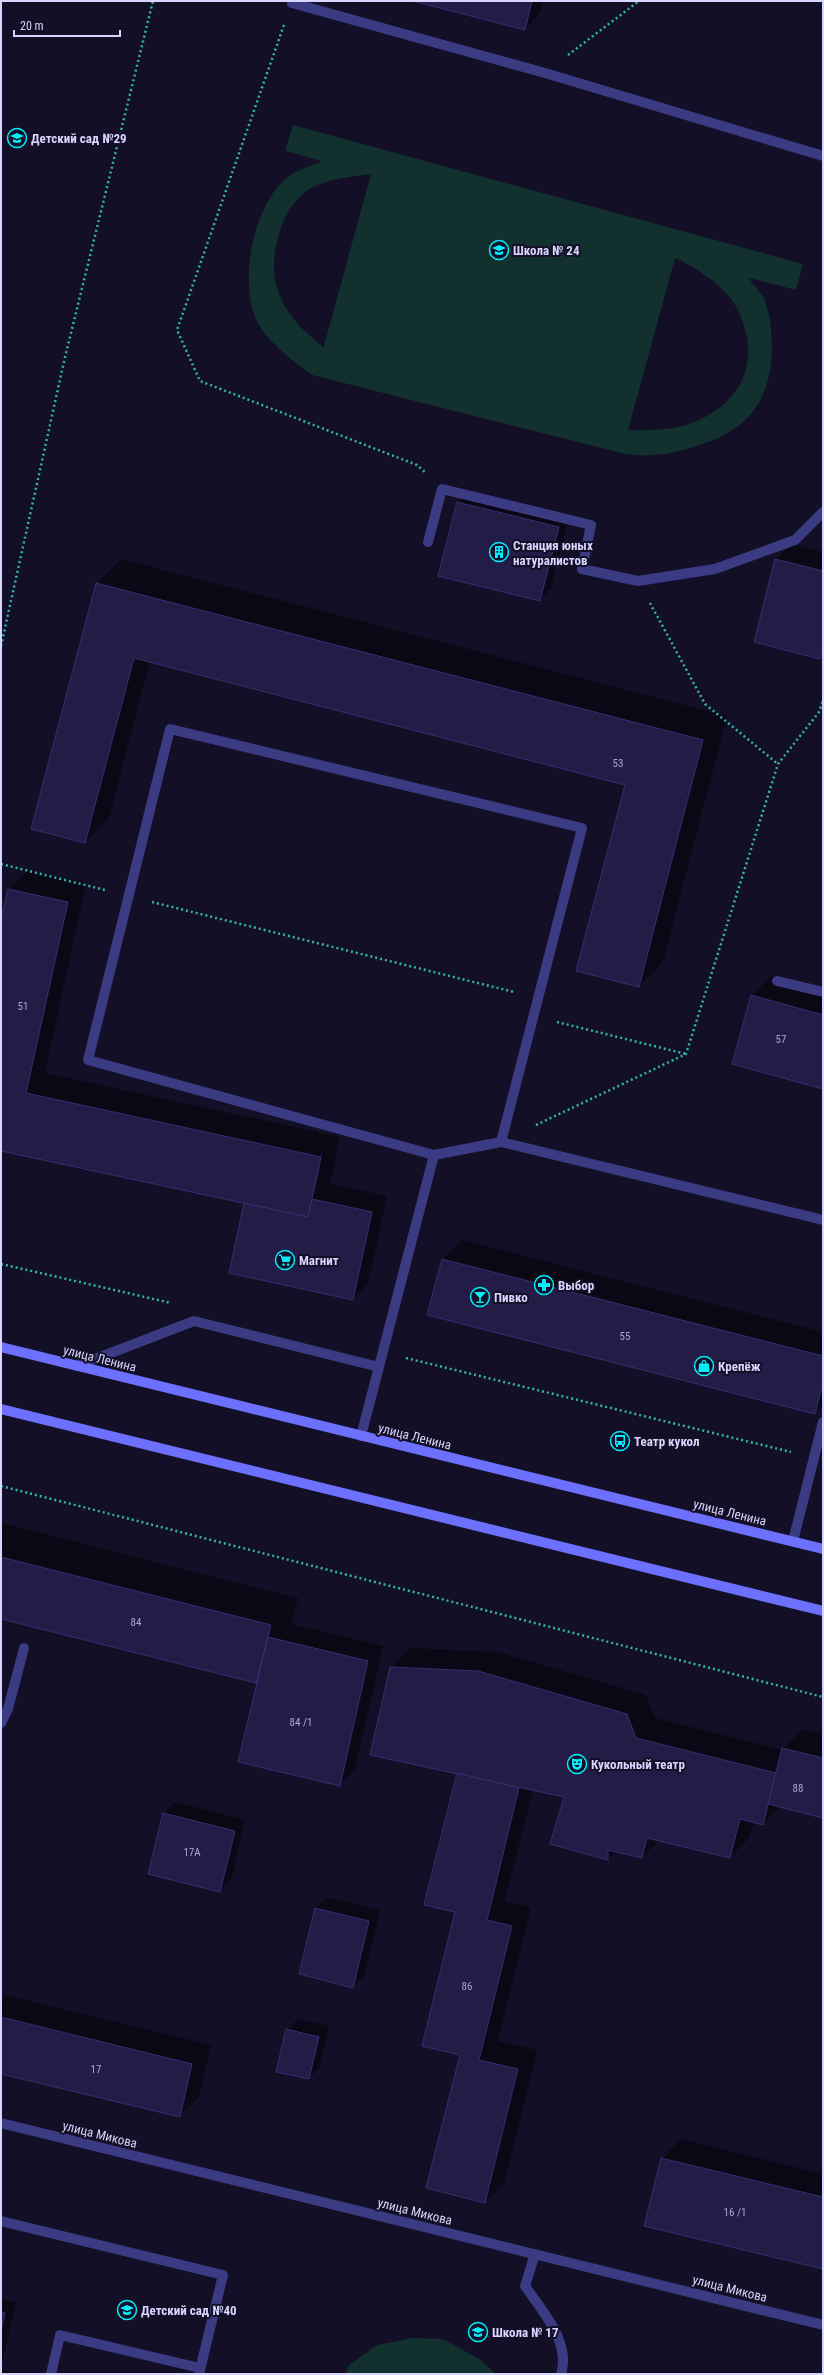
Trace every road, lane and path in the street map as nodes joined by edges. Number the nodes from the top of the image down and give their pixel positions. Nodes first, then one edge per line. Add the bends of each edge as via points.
1 (153, 1) edge
2 (639, 1) edge
3 (292, 2) edge
4 (545, 72) junction
5 (823, 156) edge
6 (442, 489) junction
7 (823, 512) edge
8 (428, 542) dead end
9 (638, 581) junction
10 (1, 646) edge
11 (823, 700) edge
12 (823, 711) edge
13 (819, 712) junction
14 (778, 764) junction
15 (1, 864) edge
16 (128, 896) junction
17 (777, 981) dead end
18 (823, 992) edge
19 (538, 998) junction
20 (534, 1016) junction
21 (686, 1054) junction
22 (501, 1142) junction
23 (434, 1155) junction
24 (823, 1220) edge
25 (1, 1264) edge
26 (172, 1303) dead end
27 (1, 1347) edge
28 (382, 1352) junction
29 (77, 1366) junction
30 (379, 1367) junction
31 (1, 1409) edge
32 (823, 1422) edge
33 (361, 1436) junction
34 (814, 1457) junction
35 (1, 1486) edge
36 (793, 1541) junction
37 (823, 1548) edge
38 (823, 1611) edge
39 (24, 1648) dead end
40 (823, 1697) edge
41 (1, 1723) edge
42 (1, 2123) edge
43 (1, 2221) edge
44 (535, 2254) junction
45 (823, 2325) edge
46 (199, 2371) edge
47 (51, 2374) edge
48 (561, 2374) edge

1 - 10 path via 65,357
2 - 4 path
3 - 4 street
3 - 6 path via 177,330 200,381 418,465
4 - 5 street
6 - 8 street
6 - 9 street via 591,525 582,569
7 - 9 street via 795,540 715,570
9 - 14 path via 705,704
11 - 13 path
12 - 13 path
13 - 14 path
14 - 21 path
15 - 16 path
16 - 19 path
16 - 19 street via 170,729 575,826 582,828
16 - 23 street via 88,1060
17 - 18 street
19 - 20 street
20 - 21 path
20 - 22 street
21 - 22 path
22 - 23 street
22 - 24 street
23 - 28 street
25 - 26 path
27 - 29 main road, улица Ленина
28 - 30 street
28 - 34 path
29 - 30 street via 194,1321
29 - 33 main road, улица Ленина
30 - 33 street
31 - 38 main road
32 - 34 street
33 - 36 main road, улица Ленина
34 - 36 street
35 - 40 path
36 - 37 main road, улица Ленина
39 - 41 street via 8,1709
42 - 44 street, улица Микова
43 - 46 street via 223,2275
44 - 45 street, улица Микова
44 - 48 street via 525,2286 558,2336 564,2364
46 - 47 street via 60,2335

